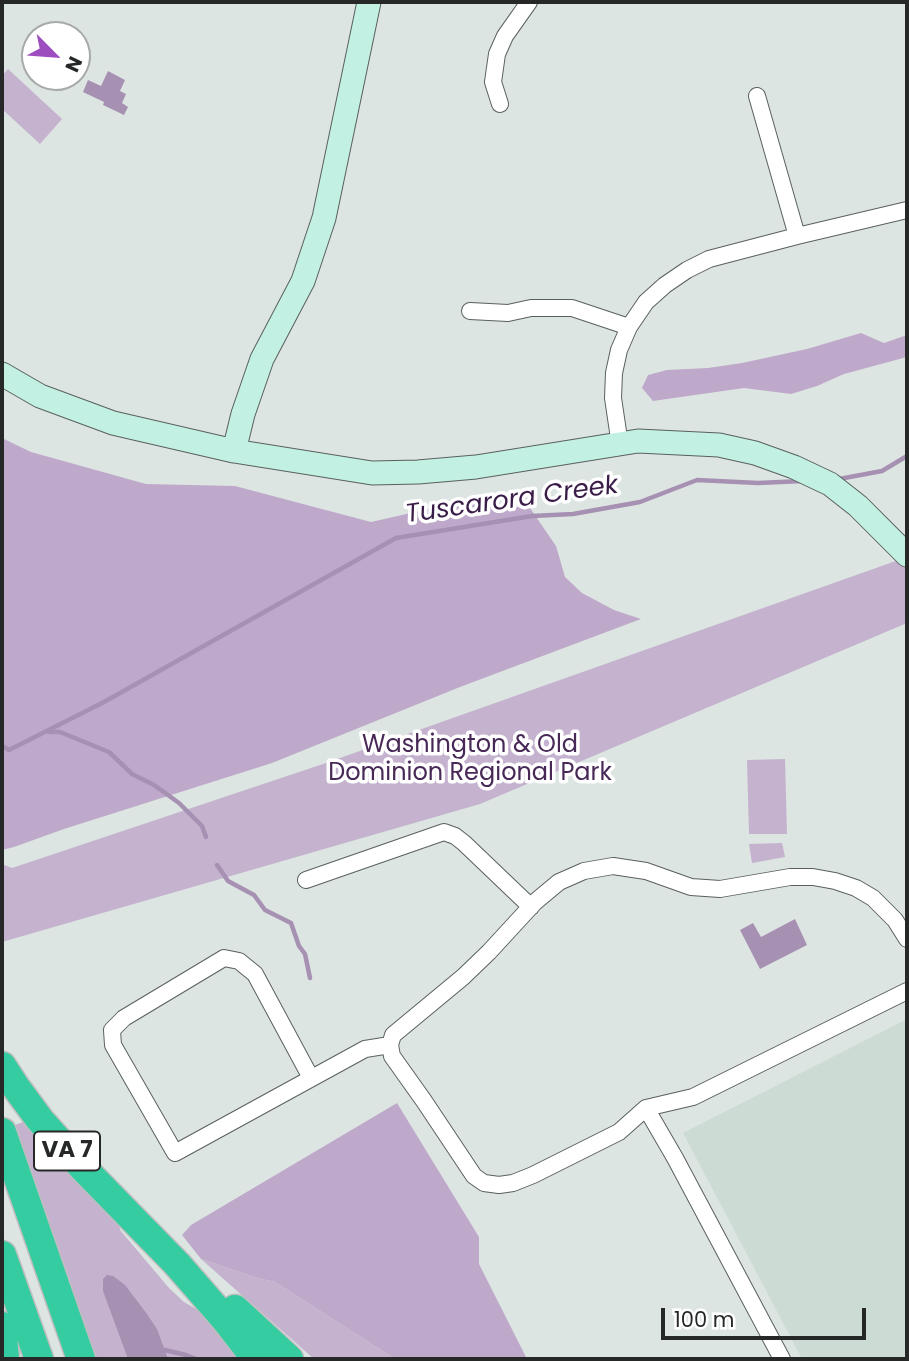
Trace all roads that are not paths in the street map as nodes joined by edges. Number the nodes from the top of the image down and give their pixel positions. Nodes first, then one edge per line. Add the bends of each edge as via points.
1 (369, 2) edge
2 (529, 2) edge
3 (757, 96) dead end
4 (500, 104) dead end
5 (907, 210) edge
6 (797, 236) junction
7 (470, 311) dead end
8 (629, 327) junction
9 (2, 374) edge
10 (620, 445) junction
11 (234, 451) junction
12 (907, 555) edge
13 (306, 880) dead end
14 (531, 907) junction
15 (907, 939) edge
16 (907, 991) edge
17 (390, 1045) junction
18 (2, 1066) edge
19 (311, 1078) junction
20 (646, 1108) junction
21 (2, 1132) edge
22 (143, 1227) junction
23 (2, 1255) edge
24 (2, 1326) edge
25 (5, 1359) edge
26 (38, 1359) edge
27 (81, 1359) edge
28 (256, 1359) edge
29 (289, 1359) edge
30 (782, 1359) edge

1 - 11 main road via 324,218 303,281 262,359
2 - 4 street via 497,54 493,82
3 - 6 street
5 - 6 street
6 - 8 street via 709,259 687,270 646,302
7 - 8 street via 572,307
8 - 10 street via 614,373
9 - 11 main road via 40,396 113,423
10 - 11 main road via 475,467 372,473
10 - 12 main road via 638,441 719,445 794,467 830,484
13 - 14 street via 444,832 464,843
14 - 15 street via 559,882 613,866 691,887 720,889 813,877 856,888 873,898
14 - 17 street via 463,977 393,1035
16 - 20 street via 693,1097
17 - 19 street via 365,1049
17 - 20 street via 392,1056 474,1176 484,1183 513,1183 533,1175 620,1132
18 - 22 highway, VA 7 via 40,1120
19 - 19 street via 175,1153 113,1045 112,1030 124,1018 224,958 239,961 255,974
20 - 30 street
21 - 27 highway
22 - 28 highway, VA 7
22 - 29 highway
23 - 26 highway
24 - 25 highway

